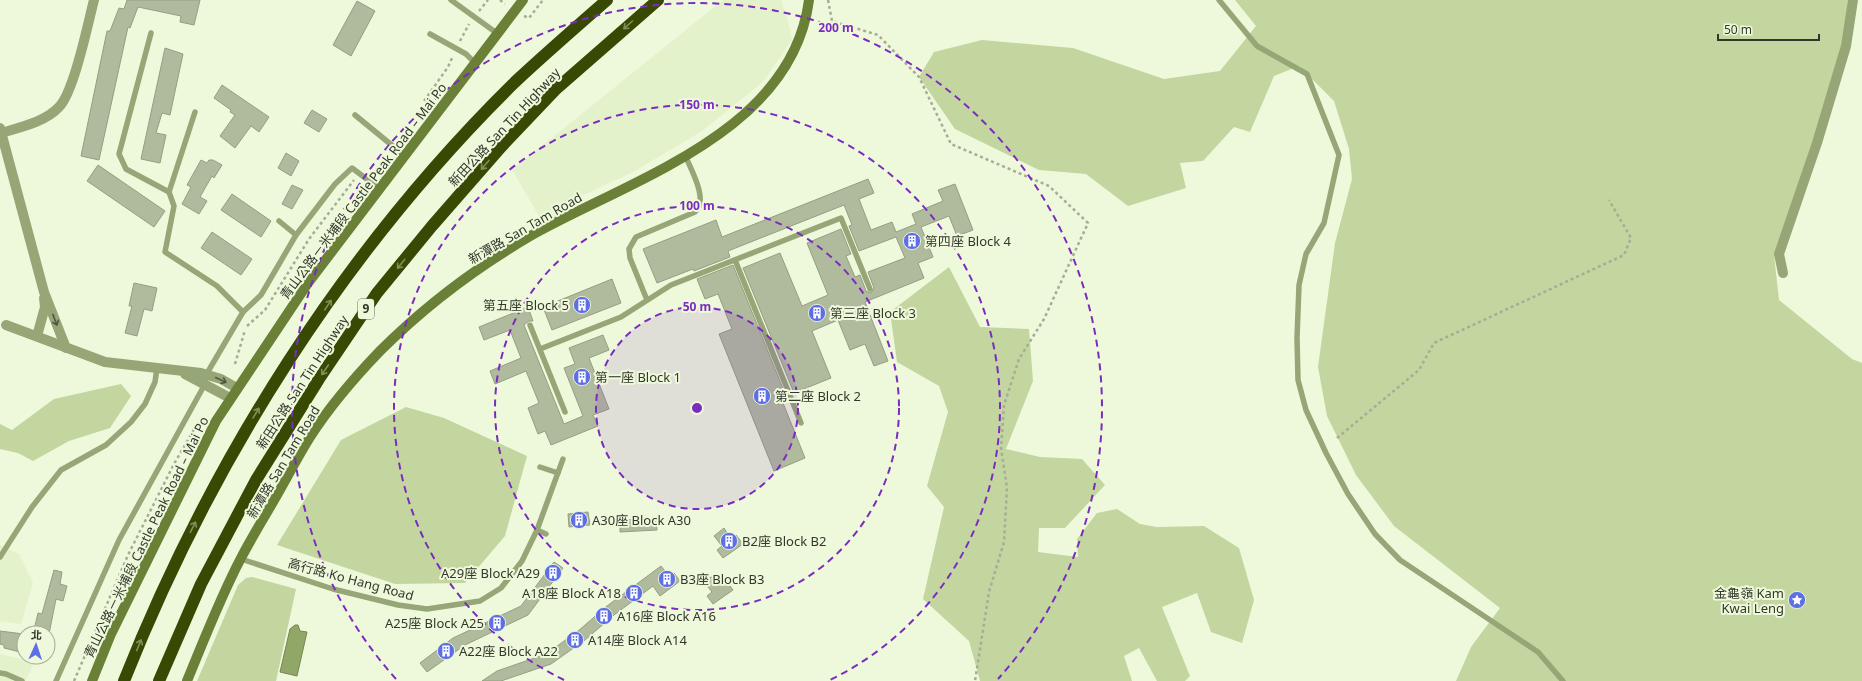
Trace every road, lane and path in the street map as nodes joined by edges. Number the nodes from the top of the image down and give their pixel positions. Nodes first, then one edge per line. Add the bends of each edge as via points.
1 (94, 0) edge
2 (451, 0) edge
3 (500, 0) edge
4 (523, 0) edge
5 (543, 0) edge
6 (607, 0) edge
7 (658, 0) edge
8 (809, 0) edge
9 (828, 0) edge
10 (1219, 0) edge
11 (1853, 0) edge
12 (505, 4) dead end
13 (522, 15) dead end
14 (151, 33) dead end
15 (430, 34) dead end
16 (498, 34) junction
17 (475, 63) junction
18 (424, 101) dead end
19 (429, 104) dead end
20 (195, 112) dead end
21 (355, 115) dead end
22 (0, 129) edge
23 (685, 155) junction
24 (405, 156) junction
25 (350, 186) dead end
26 (380, 189) junction
27 (169, 192) junction
28 (1609, 200) dead end
29 (278, 221) dead end
30 (296, 235) junction
31 (735, 260) junction
32 (1783, 274) dead end
33 (870, 289) dead end
34 (44, 292) junction
35 (647, 300) junction
36 (243, 312) junction
37 (530, 325) dead end
38 (3, 326) edge
39 (37, 336) junction
40 (66, 348) junction
41 (540, 349) junction
42 (235, 364) dead end
43 (157, 368) junction
44 (205, 379) junction
45 (237, 388) junction
46 (230, 398) junction
47 (565, 412) dead end
48 (801, 424) dead end
49 (196, 426) dead end
50 (1337, 438) dead end
51 (562, 459) dead end
52 (540, 467) dead end
53 (558, 473) junction
54 (537, 530) junction
55 (546, 534) dead end
56 (0, 557) edge
57 (241, 559) junction
58 (0, 673) edge
59 (22, 681) edge
60 (56, 681) edge
61 (74, 681) edge
62 (92, 681) edge
63 (124, 681) edge
64 (159, 681) edge
65 (187, 681) edge
66 (975, 681) edge
67 (1563, 681) edge

1 - 22 street via 72,81 60,107 45,118
2 - 16 lane
3 - 12 path
4 - 16 street, 青山公路－米埔段 Castle Peak Road – Mai Po
5 - 13 path via 529,18
63 -> 6 highway, 新田公路 San Tin Highway via 175,561 205,504 240,440 338,289 394,216 452,149 515,82
7 -> 64 highway, 新田公路 San Tin Highway / 9 via 550,96 501,147 377,293 256,480 201,584
8 - 23 street, 新潭路 San Tam Road via 798,45 778,80 742,117
9 - 66 path via 832,21 878,35 919,77 951,144 1049,186 1088,223 1044,319 1019,359 1004,405 1001,448 1007,488 1004,542 989,592
10 - 67 lane via 1257,46 1307,74 1339,155 1324,223 1306,254 1299,285 1298,380 1306,410 1326,454 1348,494 1375,534 1400,560 1538,652
11 - 32 street via 1846,46 1779,254
14 - 27 lane via 119,154 126,169
15 - 17 lane via 466,54
16 - 17 street, 青山公路－米埔段 Castle Peak Road – Mai Po
17 - 24 street, 青山公路－米埔段 Castle Peak Road – Mai Po
18 - 19 path
20 - 27 lane
21 - 24 lane
22 - 34 street
23 - 35 lane via 702,198 701,206 696,212 636,237 630,244 629,253
23 - 57 street, 新潭路 San Tam Road via 582,208 508,250 464,280 408,325 367,365 319,424
24 - 26 street, 青山公路－米埔段 Castle Peak Road – Mai Po
25 - 42 path via 309,239 265,310 250,321 244,331
26 - 30 lane via 352,168 335,184
26 - 45 street, 青山公路－米埔段 Castle Peak Road – Mai Po via 308,283 280,328
27 - 36 lane via 174,206 165,252 217,286
28 - 50 path via 1631,238 1624,255 1434,343 1419,370
29 - 30 lane
30 - 36 lane via 261,295
31 - 33 lane via 841,218
31 - 35 lane via 671,285
31 - 48 lane
34 - 39 street via 45,307
34 -> 40 street
35 - 41 lane via 621,317
36 - 44 lane
37 - 41 lane
38 - 39 street
39 - 40 street
40 - 43 street via 105,362
41 - 47 lane
43 - 44 street via 176,370
43 - 56 lane via 155,382 145,404 131,422 106,445 61,470 32,507
44 -> 45 street via 221,379
44 - 46 street
44 - 60 lane via 119,540
45 - 46 street, 青山公路－米埔段 Castle Peak Road – Mai Po
46 - 62 street, 青山公路－米埔段 Castle Peak Road – Mai Po via 149,554
49 - 61 path via 128,555
51 - 53 lane, 高行路 Ko Hang Road
52 - 53 lane
53 - 54 lane, 高行路 Ko Hang Road
54 - 55 lane
54 - 57 lane, 高行路 Ko Hang Road via 522,561 501,588 480,601 427,609 398,605 334,589
57 - 65 street, 新潭路 San Tam Road
58 - 59 lane

